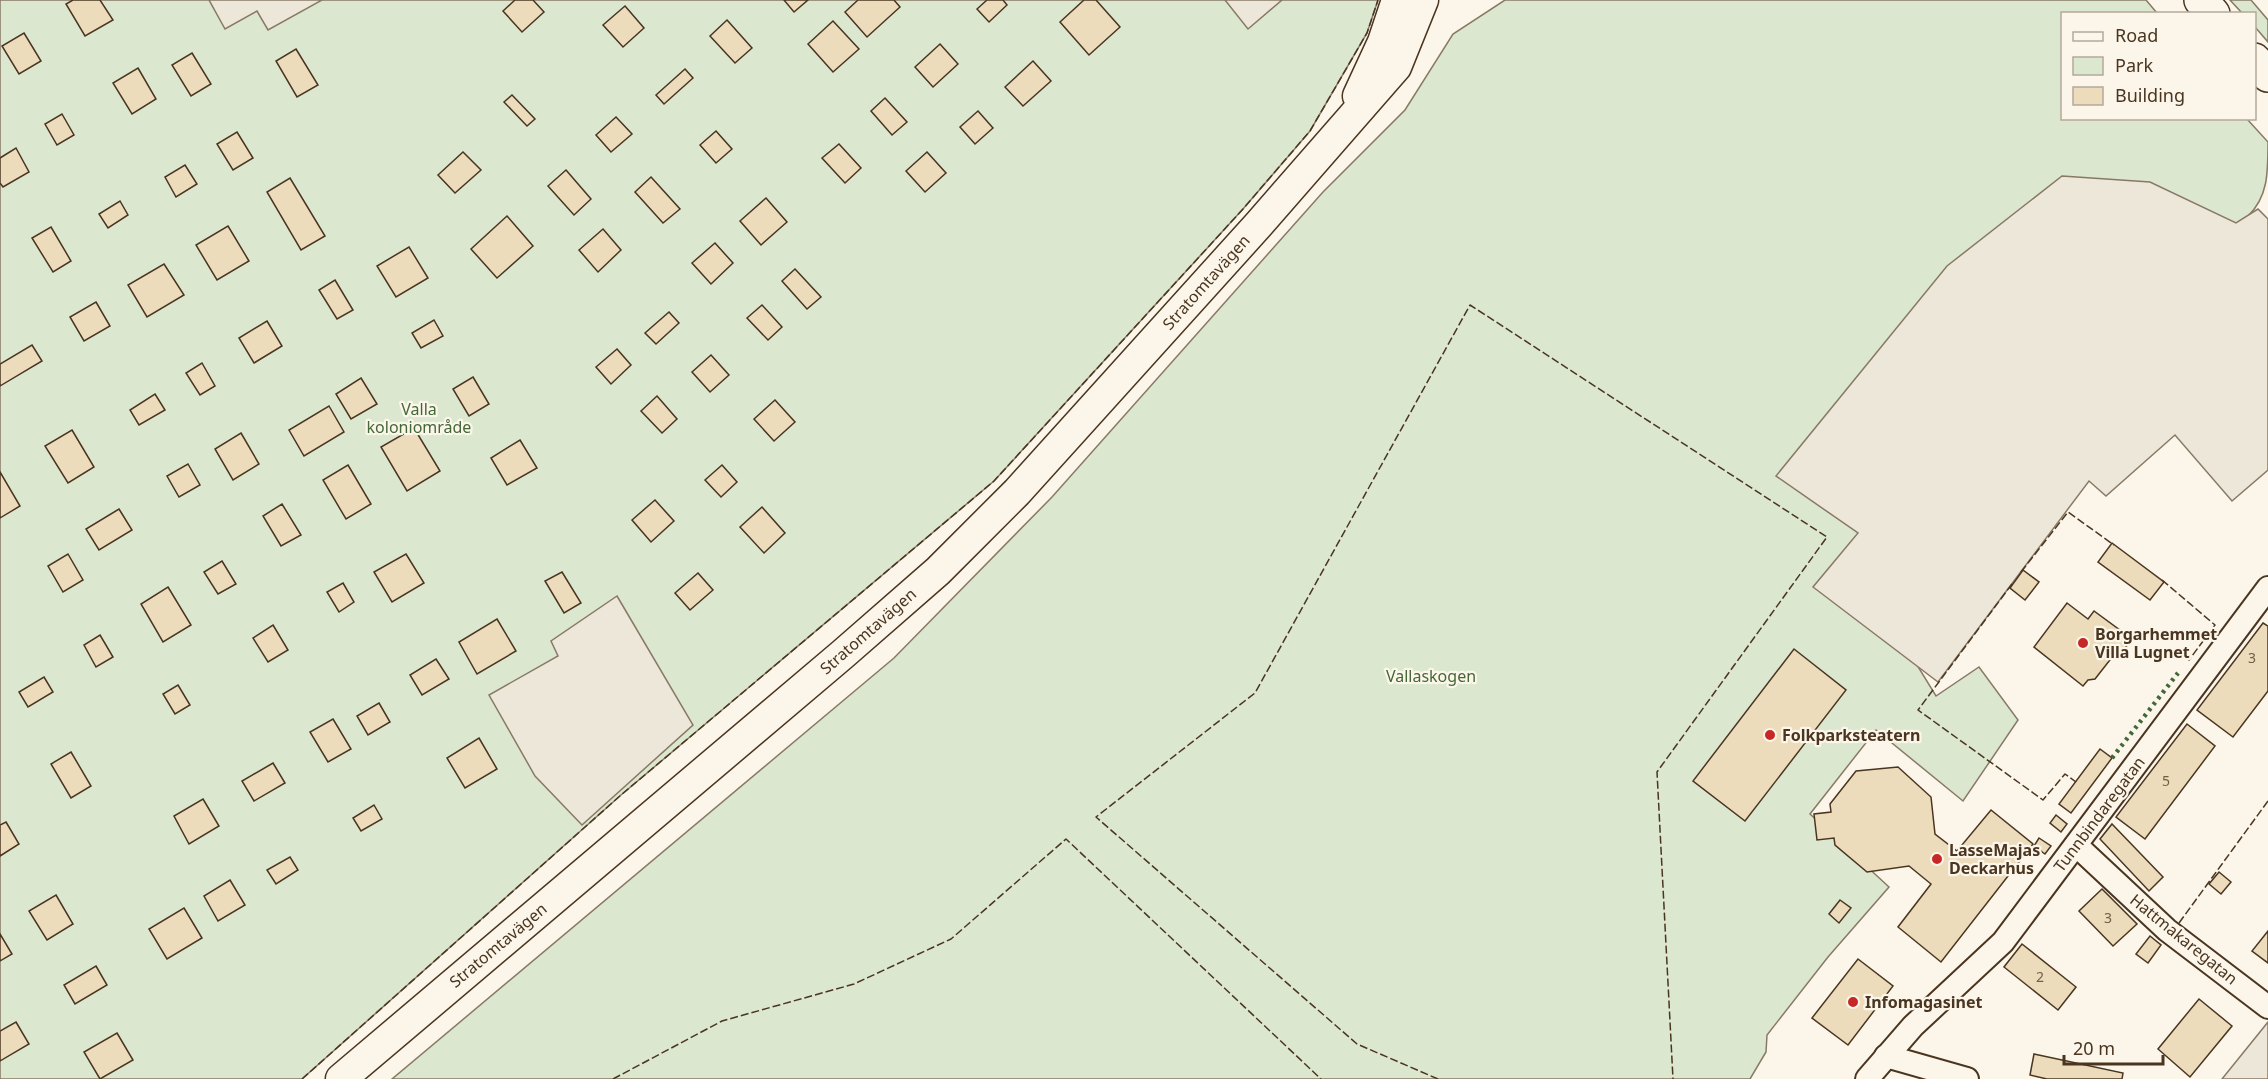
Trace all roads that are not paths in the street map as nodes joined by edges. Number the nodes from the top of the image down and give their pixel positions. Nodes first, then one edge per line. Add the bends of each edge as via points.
1 (1397, 0) edge
2 (1424, 0) edge
3 (2201, 0) edge
4 (2211, 12) edge
5 (2256, 62) edge
6 (2268, 75) edge
7 (1342, 128) junction
8 (2268, 588) edge
9 (2076, 845) junction
10 (2268, 1006) edge
11 (1886, 1056) junction
12 (341, 1079) edge
13 (1867, 1079) edge
14 (1967, 1079) edge

1 - 7 street, Stratomtavägen via 1383,42
2 - 7 street, Stratomtavägen via 1396,67
3 - 4 main road
5 - 6 main road
7 - 12 street, Stratomtavägen via 1017,492 938,571
8 - 9 street, Tunnbindaregatan
9 - 10 street, Hattmakaregatan via 2167,930
9 - 11 street, Tunnbindaregatan via 2003,942
11 - 13 street, Tunnbindaregatan
11 - 14 street

